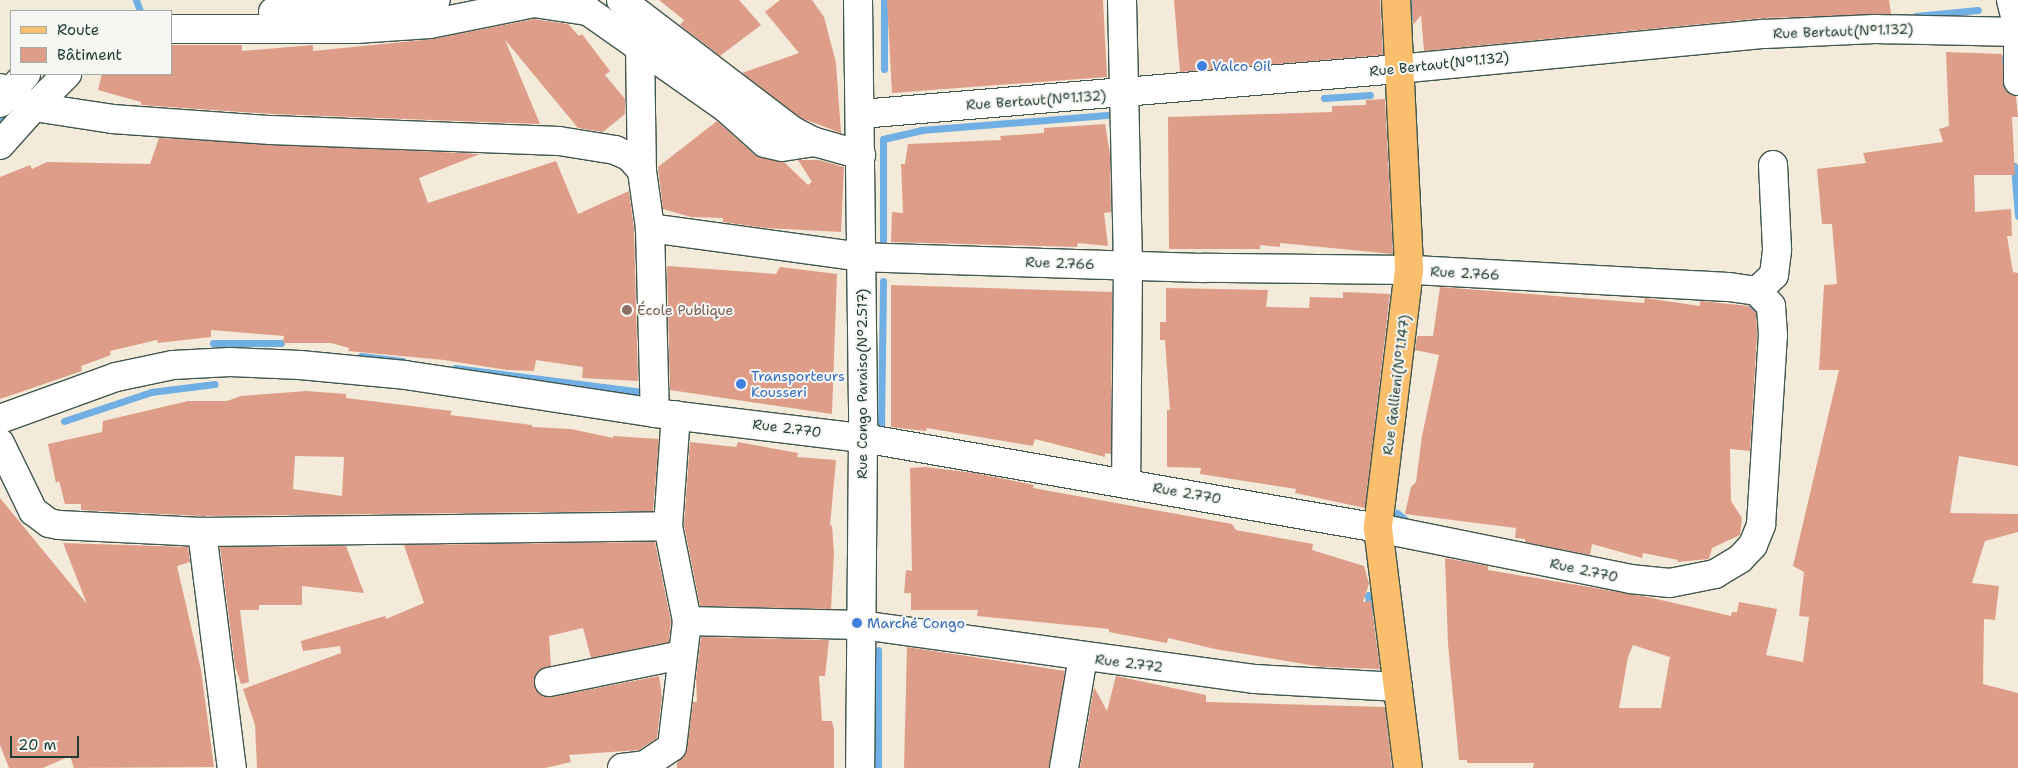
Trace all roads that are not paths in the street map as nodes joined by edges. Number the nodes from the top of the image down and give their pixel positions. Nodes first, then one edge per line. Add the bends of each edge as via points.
1 (436, 0) edge
2 (621, 0) edge
3 (858, 0) edge
4 (1122, 0) edge
5 (1396, 0) edge
6 (2011, 0) edge
7 (172, 13) edge
8 (172, 29) edge
9 (2018, 31) edge
10 (640, 47) junction
11 (2018, 48) edge
12 (1398, 69) junction
13 (66, 75) edge
14 (2018, 81) edge
15 (9, 89) edge
16 (1124, 93) junction
17 (34, 107) junction
18 (861, 114) junction
19 (815, 142) junction
20 (0, 145) edge
21 (861, 155) junction
22 (1773, 165) dead end
23 (642, 171) junction
24 (650, 228) junction
25 (862, 257) junction
26 (1128, 265) junction
27 (1410, 270) junction
28 (1757, 291) junction
29 (666, 414) junction
30 (0, 419) edge
31 (863, 438) junction
32 (0, 443) edge
33 (1126, 482) junction
34 (668, 526) junction
35 (1378, 528) junction
36 (202, 532) junction
37 (687, 621) junction
38 (861, 625) junction
39 (682, 655) junction
40 (1084, 657) junction
41 (549, 682) dead end
42 (1398, 687) junction
43 (232, 768) edge
44 (622, 768) edge
45 (860, 768) edge
46 (1064, 768) edge
47 (1408, 768) edge

1 - 7 street via 268,12
2 - 19 street via 793,131
3 - 18 street, Rue Congo Paraiso(N°2.517)
4 - 16 street
5 - 12 main road, Rue Gallieni(N°1.147)
6 - 9 street
8 - 10 street via 365,28 430,24 534,3 588,11
9 - 12 street, Rue Bertaut(N°1.132) via 1875,29 1764,34
10 - 19 street via 726,108 765,143 782,147
10 - 23 street
11 - 14 street
12 - 16 street, Rue Bertaut(N°1.132)
12 - 27 main road, Rue Gallieni(N°1.147)
13 - 17 street
15 - 17 street
16 - 18 street, Rue Bertaut(N°1.132)
16 - 26 street
17 - 20 street
17 - 23 street via 112,119 271,130 585,144 615,150 630,157
18 - 21 street, Rue Congo Paraiso(N°2.517)
19 - 21 street
21 - 25 street, Rue Congo Paraiso(N°2.517)
22 - 28 street via 1778,248 1774,275
23 - 24 street
24 - 25 street, Rue 2.766
24 - 29 street
25 - 26 street, Rue 2.766
25 - 31 street, Rue Congo Paraiso(N°2.517)
26 - 27 street, Rue 2.766
26 - 33 street
27 - 28 street, Rue 2.766
27 - 35 main road, Rue Gallieni(N°1.147)
28 - 35 street, Rue 2.770 via 1771,306 1773,335 1762,525 1753,545 1740,559 1715,574 1670,583 1630,579
29 - 30 street, Rue 2.770 via 405,375 230,362 173,365 116,377
29 - 31 street, Rue 2.770
29 - 34 street
31 - 33 street, Rue 2.770
31 - 38 street, Rue Congo Paraiso(N°2.517)
32 - 36 street via 33,511 49,523
33 - 35 street, Rue 2.770
34 - 36 street
34 - 37 street
35 - 42 main road, Rue Gallieni(N°1.147)
36 - 43 street
37 - 38 street, Rue 2.772
37 - 39 street
38 - 40 street, Rue 2.772
38 - 45 street, Rue Congo Paraiso(N°2.517)
39 - 41 street
39 - 44 street via 672,747 645,765
40 - 42 street, Rue 2.772 via 1255,678
40 - 46 street
42 - 47 main road, Rue Gallieni(N°1.147)

